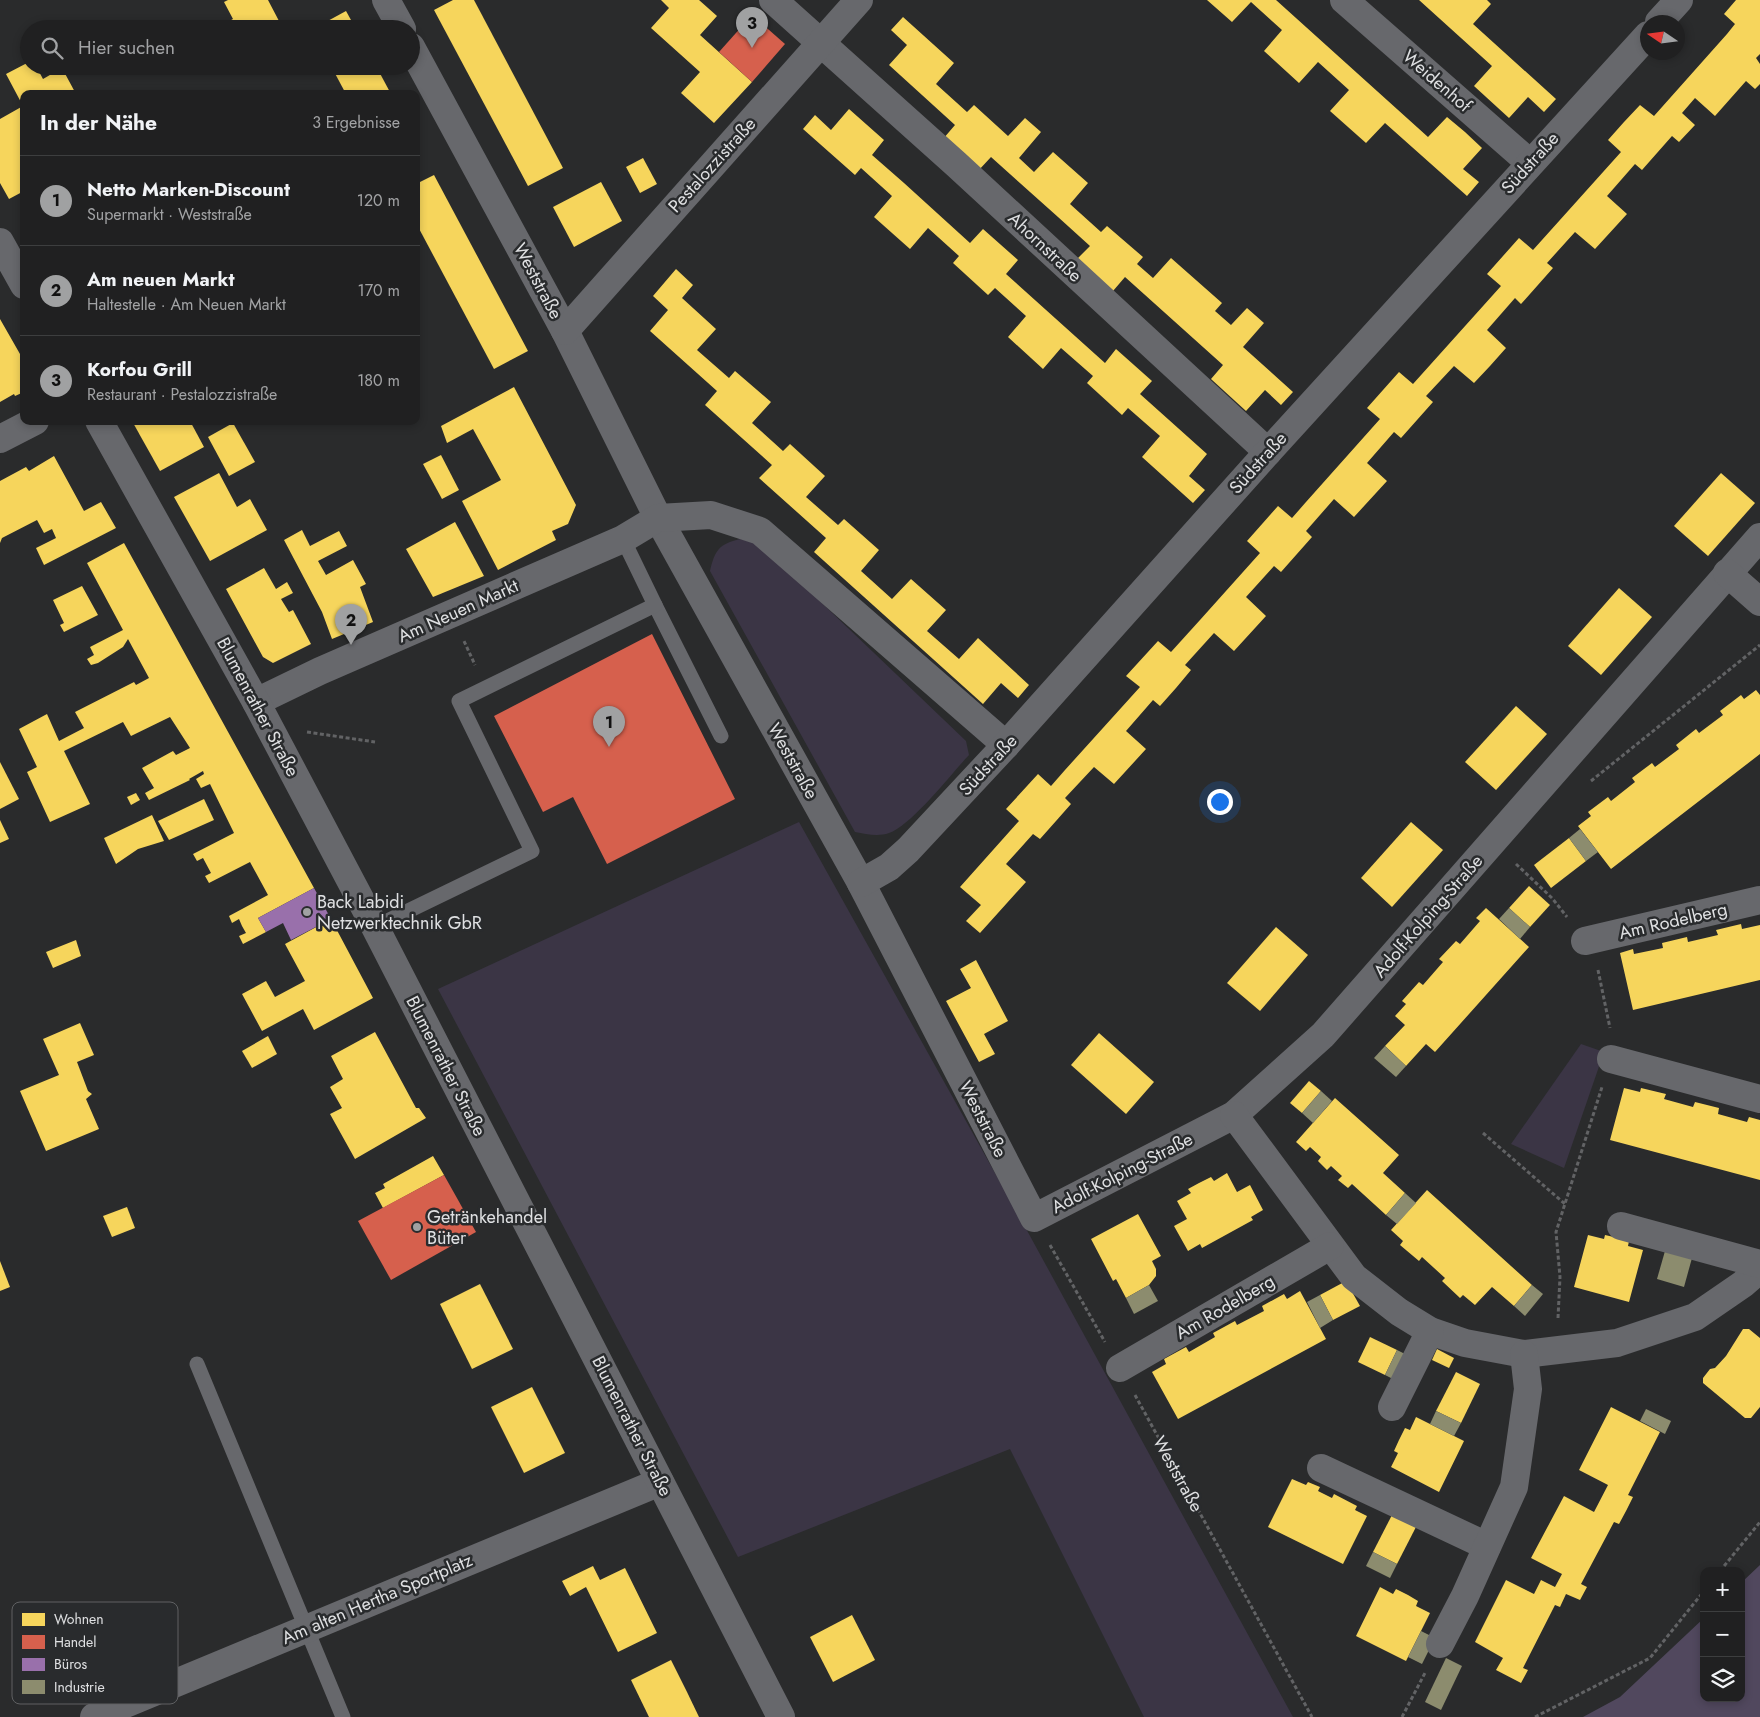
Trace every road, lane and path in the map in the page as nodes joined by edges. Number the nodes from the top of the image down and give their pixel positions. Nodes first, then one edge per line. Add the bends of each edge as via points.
1 (386, 0) edge
2 (773, 0) edge
3 (859, 0) edge
4 (1344, 0) edge
5 (1679, 0) edge
6 (1665, 15) edge
7 (397, 20) edge
8 (821, 43) junction
9 (1640, 44) edge
10 (420, 63) edge
11 (1530, 163) junction
12 (0, 242) edge
13 (20, 278) edge
14 (565, 330) junction
15 (27, 425) edge
16 (101, 425) edge
17 (0, 439) edge
18 (1268, 452) junction
19 (658, 518) junction
20 (1760, 537) edge
21 (623, 539) junction
22 (1727, 573) junction
23 (1760, 602) edge
24 (655, 605) junction
25 (451, 614) junction
26 (1760, 645) edge
27 (485, 688) junction
28 (256, 702) junction
29 (272, 733) junction
30 (721, 736) dead end
31 (375, 742) dead end
32 (1006, 745) junction
33 (1588, 783) dead end
34 (1492, 844) junction
35 (861, 884) junction
36 (1760, 900) edge
37 (375, 927) junction
38 (1585, 941) junction
39 (1610, 1059) junction
40 (1760, 1099) edge
41 (1234, 1115) junction
42 (1483, 1134) dead end
43 (1565, 1204) junction
44 (1034, 1218) junction
45 (1621, 1226) dead end
46 (1330, 1246) junction
47 (1760, 1264) edge
48 (1760, 1269) edge
49 (1430, 1331) junction
50 (1557, 1352) junction
51 (1524, 1354) junction
52 (196, 1364) dead end
53 (1120, 1368) junction
54 (1392, 1406) dead end
55 (1321, 1468) dead end
56 (660, 1482) junction
57 (1760, 1522) edge
58 (1487, 1546) junction
59 (1723, 1567) edge
60 (1700, 1596) edge
61 (306, 1629) junction
62 (1440, 1644) joint
63 (178, 1682) edge
64 (125, 1704) edge
65 (94, 1717) edge
66 (343, 1717) edge
67 (782, 1717) edge
68 (1312, 1717) edge
69 (1402, 1717) edge
70 (1535, 1717) edge

1 - 7 street
2 - 8 street, Ahornstraße
3 - 8 street, Pestalozzistraße
4 - 11 street, Weidenhof
5 - 6 street
8 - 14 street, Pestalozzistraße
8 - 18 street, Ahornstraße
9 - 11 street, Südstraße
10 - 14 street, Weststraße
11 - 18 street, Südstraße
12 - 13 street
14 - 19 street, Weststraße
15 - 17 street
16 - 28 street, Blumenrather Straße
18 - 32 street, Südstraße
19 - 21 street, Am Neuen Markt
19 - 32 street via 710,515 760,531
19 - 35 street, Weststraße
20 - 22 street, Adolf-Kolping-Straße
21 - 24 lane
21 - 25 street, Am Neuen Markt
22 - 23 street
22 - 34 street, Adolf-Kolping-Straße
24 - 27 lane
24 - 30 lane
25 - 27 path
25 - 28 street, Am Neuen Markt
26 - 33 path
27 - 37 lane via 459,701 532,851
28 - 29 street, Blumenrather Straße
29 - 31 path via 314,732
29 - 37 street, Blumenrather Straße
32 - 35 street, Südstraße via 908,850
34 - 38 path via 1552,898
34 - 41 street, Adolf-Kolping-Straße via 1323,1035
35 - 44 street, Weststraße
36 - 38 street, Am Rodelberg
37 - 56 street, Blumenrather Straße
38 - 39 path via 1595,953 1614,1048
39 - 40 street
39 - 43 path
41 - 44 street, Adolf-Kolping-Straße
41 - 46 street
42 - 43 path
43 - 50 path via 1556,1232 1560,1277
44 - 53 path, Weststraße
45 - 47 street
46 - 49 street via 1354,1277
46 - 53 street, Am Rodelberg
48 - 50 street via 1695,1317 1617,1343
49 - 51 street via 1465,1343
49 - 54 street
50 - 51 street
51 - 58 street via 1528,1389 1514,1487
52 - 61 lane
53 - 68 path, Weststraße
55 - 58 street
56 - 61 street, Am alten Hertha Sportplatz
56 - 67 street, Blumenrather Straße
57 - 59 path
58 - 62 street
60 - 70 path via 1650,1658
61 - 63 street, Am alten Hertha Sportplatz
61 - 66 lane
62 - 69 path
64 - 65 street, Am alten Hertha Sportplatz

